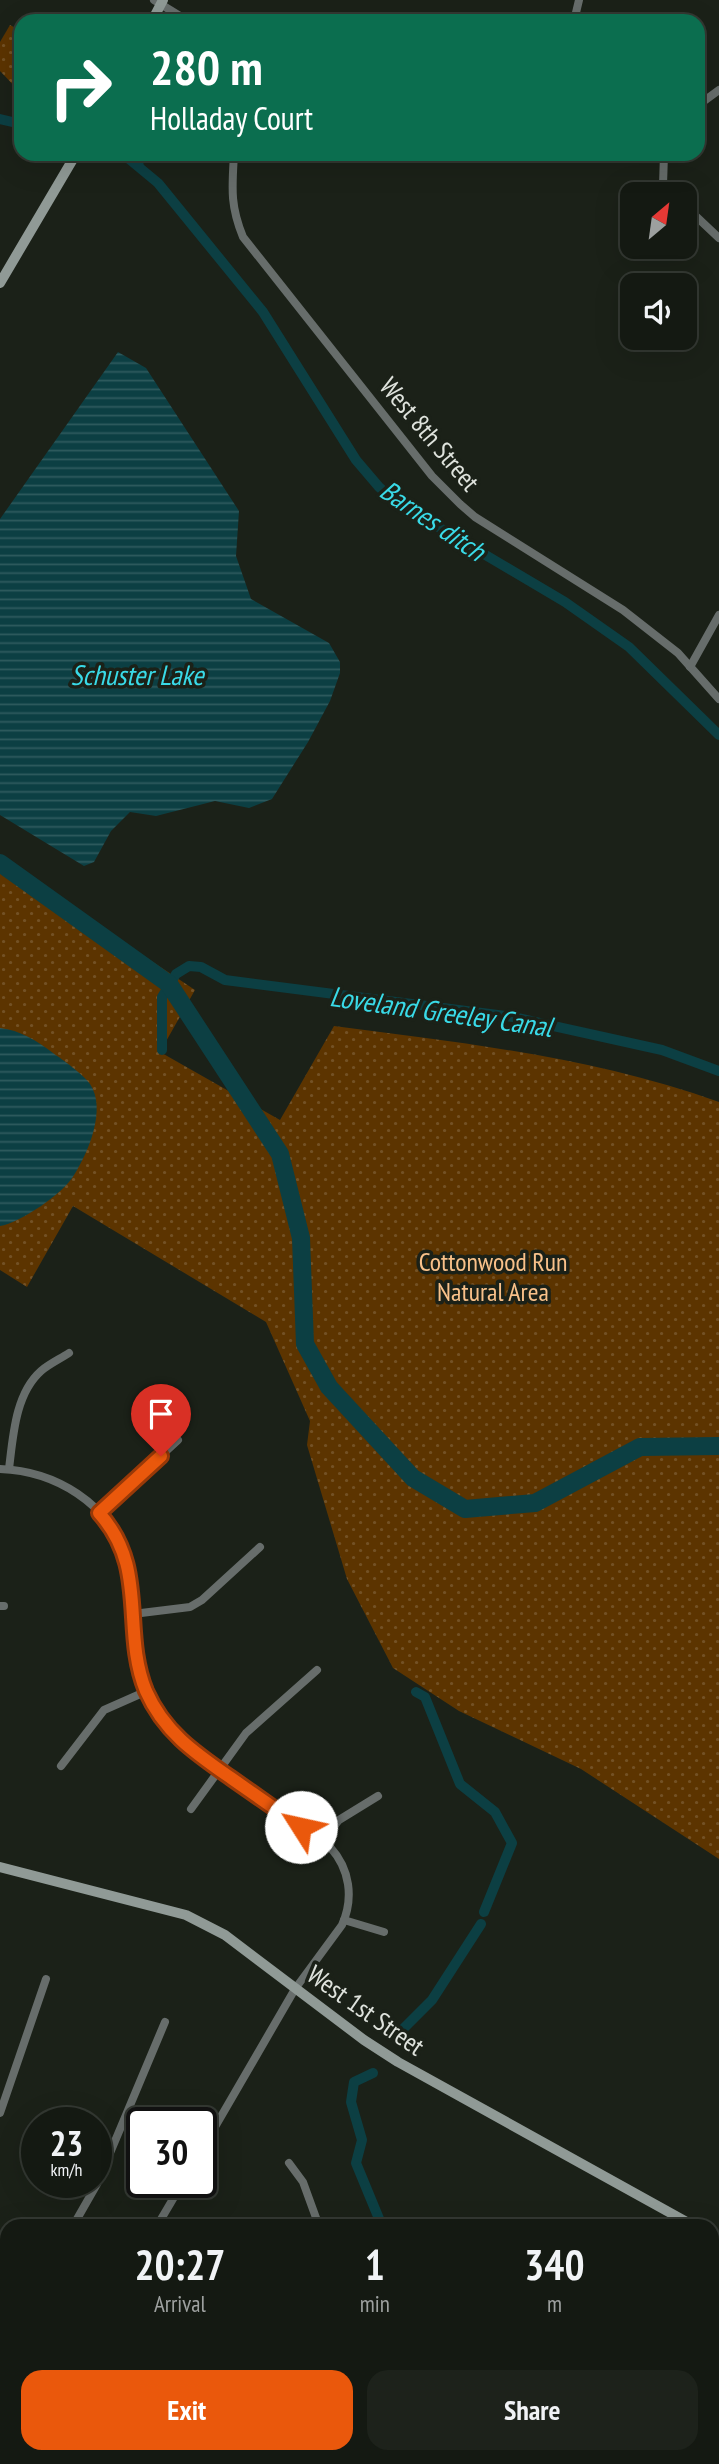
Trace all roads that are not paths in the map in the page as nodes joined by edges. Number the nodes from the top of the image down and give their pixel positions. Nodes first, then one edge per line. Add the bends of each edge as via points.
1 (162, 1) edge
2 (179, 14) edge
3 (72, 161) edge
4 (234, 161) edge
5 (664, 161) edge
6 (663, 182) edge
7 (697, 218) edge
8 (719, 239) edge
9 (0, 284) edge
10 (719, 615) edge
11 (690, 667) junction
12 (719, 699) edge
13 (69, 1353) dead end
14 (178, 1440) dead end
15 (5, 1469) edge
16 (99, 1513) junction
17 (260, 1547) dead end
18 (133, 1614) junction
19 (317, 1670) dead end
20 (147, 1691) junction
21 (61, 1766) dead end
22 (220, 1770) junction
23 (378, 1796) dead end
24 (191, 1809) dead end
25 (322, 1841) junction
26 (0, 1867) edge
27 (344, 1920) junction
28 (384, 1932) dead end
29 (46, 1979) dead end
30 (295, 1989) junction
31 (165, 2022) dead end
32 (0, 2113) edge
33 (217, 2123) edge
34 (289, 2164) dead end
35 (174, 2198) edge
36 (77, 2219) edge
37 (161, 2219) edge
38 (316, 2219) edge
39 (681, 2219) edge

1 - 2 street
3 - 9 main road
4 - 11 street, West 8th Street via 233,209 243,237 432,476 475,517 623,610
5 - 6 street
7 - 8 street
10 - 11 street
11 - 12 street, West 8th Street
13 - 15 street via 42,1370 26,1394
14 - 16 street
15 - 16 street via 50,1478 76,1491
16 - 18 street via 127,1558
17 - 18 street via 190,1607
18 - 20 street
19 - 22 street via 246,1733
20 - 21 street via 104,1710
20 - 22 street via 170,1730
22 - 24 street
22 - 25 street
23 - 25 street via 339,1820
25 - 27 street via 336,1853 347,1876
26 - 30 main road, West 1st Street via 186,1915 225,1935
27 - 28 street
27 - 30 street
29 - 32 street
30 - 33 street
30 - 39 main road, West 1st Street via 398,2062
31 - 36 street via 97,2183
34 - 38 street via 303,2182
35 - 37 street

